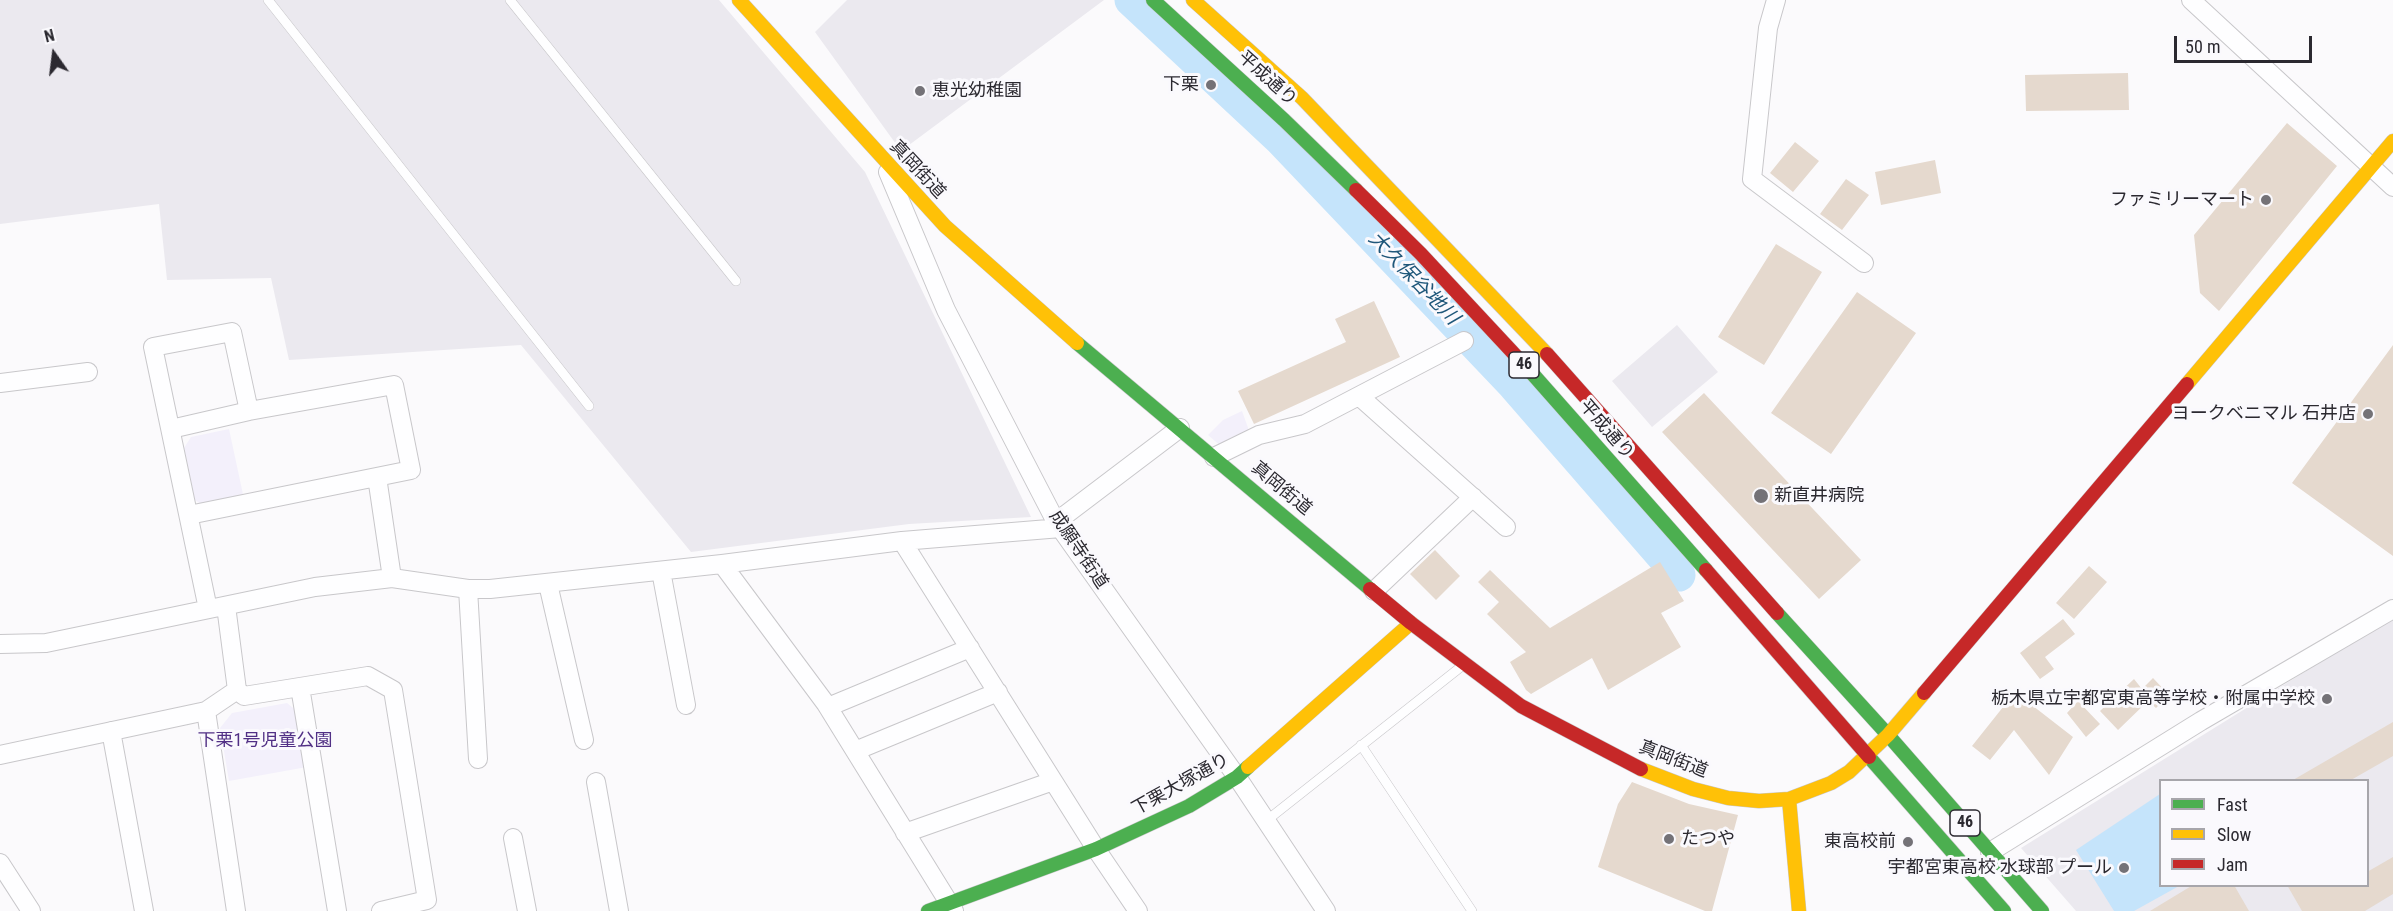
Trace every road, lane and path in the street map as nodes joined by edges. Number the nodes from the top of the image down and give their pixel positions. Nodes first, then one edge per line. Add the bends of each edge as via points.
1 (268, 0) edge
2 (510, 0) edge
3 (739, 0) edge
4 (1153, 0) edge
5 (1193, 0) edge
6 (1776, 0) edge
7 (2191, 0) edge
8 (2393, 141) edge
9 (882, 158) junction
10 (2370, 166) junction
11 (2393, 187) edge
12 (1864, 264) dead end
13 (736, 281) dead end
14 (1464, 341) dead end
15 (88, 372) dead end
16 (0, 383) edge
17 (1359, 396) junction
18 (589, 406) dead end
19 (249, 411) junction
20 (1180, 428) junction
21 (171, 429) junction
22 (1214, 457) junction
23 (377, 477) junction
24 (1473, 497) junction
25 (189, 515) junction
26 (1058, 525) junction
27 (1506, 527) dead end
28 (902, 541) junction
29 (722, 564) junction
30 (661, 571) junction
31 (392, 578) junction
32 (548, 584) junction
33 (468, 589) junction
34 (1374, 591) junction
35 (217, 608) junction
36 (2393, 609) edge
37 (1411, 623) junction
38 (0, 644) edge
39 (970, 648) junction
40 (1464, 664) junction
41 (300, 687) junction
42 (237, 690) junction
43 (998, 692) junction
44 (686, 705) dead end
45 (828, 707) junction
46 (206, 711) junction
47 (111, 731) junction
48 (1888, 735) junction
49 (584, 740) dead end
50 (1361, 745) junction
51 (855, 751) junction
52 (0, 755) edge
53 (1868, 756) junction
54 (478, 759) dead end
55 (1237, 777) junction
56 (1053, 781) junction
57 (596, 782) dead end
58 (1789, 799) junction
59 (1266, 821) junction
60 (905, 833) junction
61 (513, 838) dead end
62 (1096, 849) junction
63 (1990, 852) junction
64 (0, 863) edge
65 (952, 908) edge
66 (30, 911) edge
67 (144, 911) edge
68 (236, 911) edge
69 (337, 911) edge
70 (381, 911) edge
71 (527, 911) edge
72 (619, 911) edge
73 (928, 911) edge
74 (1138, 911) edge
75 (1326, 911) edge
76 (1472, 911) edge
77 (1799, 911) edge
78 (2004, 911) edge
79 (2042, 911) edge

1 - 18 lane
2 - 13 lane
3 - 9 street, 真岡街道
4 - 53 street, 平成通り / 46 via 1284,120 1421,254 1570,415
5 - 48 street, 平成通り / 46 via 1302,98 1544,351
6 - 12 street via 1768,28 1752,179
7 - 10 street
8 - 10 street, 真岡街道
9 - 20 street, 真岡街道 via 945,226 1031,304
9 - 26 street, 成願寺街道 via 946,310
10 - 11 street
10 - 48 street, 真岡街道
14 - 17 street
15 - 16 street
17 - 22 street via 1305,424 1259,435
17 - 24 street
19 - 21 street
19 - 21 street via 232,332 153,347
19 - 23 street via 394,385 411,470
20 - 22 street, 真岡街道
20 - 26 street
21 - 25 street
22 - 34 street, 真岡街道
23 - 25 street
23 - 31 street
24 - 27 street
24 - 34 street
25 - 35 street
26 - 28 street
26 - 55 street, 成願寺街道
28 - 29 street
28 - 39 street
29 - 30 street
29 - 45 street
30 - 32 street
30 - 44 street
31 - 33 street
31 - 35 street via 315,587
32 - 33 street
32 - 49 street
33 - 54 street
34 - 37 street, 真岡街道
35 - 38 street via 46,643
35 - 42 street
36 - 63 street via 2201,721
37 - 40 street, 真岡街道
37 - 55 street, 下栗大塚通り
39 - 43 street
39 - 45 street
40 - 50 lane
40 - 58 street, 真岡街道 via 1521,705 1645,771 1728,798
41 - 42 street via 244,696
41 - 69 street
41 - 70 street via 368,676 393,690 428,900
42 - 46 street
43 - 51 street
43 - 56 street
45 - 51 street
46 - 47 street
46 - 68 street
47 - 52 street
47 - 67 street
48 - 53 street, 真岡街道
48 - 63 street, 平成通り / 46
50 - 59 lane
50 - 76 lane
51 - 60 street
53 - 58 street, 真岡街道 via 1831,783
53 - 78 street, 平成通り / 46
55 - 59 street, 成願寺街道
55 - 62 street, 下栗大塚通り via 1189,806
56 - 60 street
56 - 62 street
57 - 72 street
58 - 77 street
59 - 75 street, 成願寺街道
60 - 65 street
61 - 71 street
62 - 65 street, 下栗大塚通り
62 - 74 street
63 - 79 street, 平成通り / 46
64 - 66 street
65 - 73 street, 下栗大塚通り

